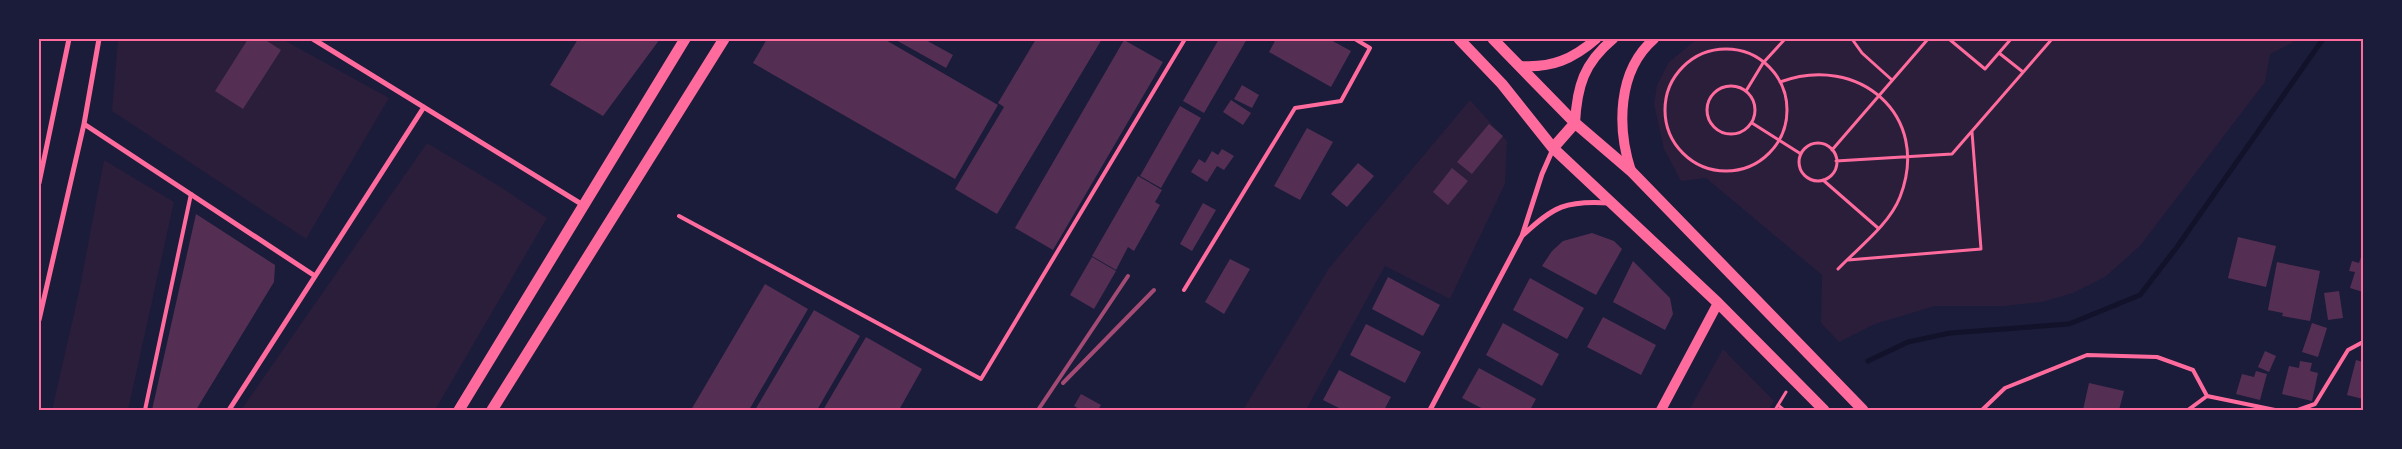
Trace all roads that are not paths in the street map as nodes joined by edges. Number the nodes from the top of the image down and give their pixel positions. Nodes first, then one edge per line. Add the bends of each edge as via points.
1 (69, 39) edge
2 (99, 39) edge
3 (313, 39) edge
4 (685, 39) edge
5 (724, 39) edge
6 (1185, 39) edge
7 (1355, 39) edge
8 (1459, 39) edge
9 (1493, 39) edge
10 (1596, 39) edge
11 (1613, 39) edge
12 (1654, 39) edge
13 (1521, 66) junction
14 (424, 108) junction
15 (1575, 123) junction
16 (84, 124) junction
17 (1554, 148) junction
18 (1631, 171) junction
19 (39, 183) edge
20 (190, 194) junction
21 (1615, 204) junction
22 (584, 205) junction
23 (680, 216) dead end
24 (1522, 236) junction
25 (315, 276) junction
26 (1184, 290) dead end
27 (1718, 303) junction
28 (39, 320) edge
29 (2363, 342) edge
30 (2207, 396) junction
31 (145, 410) edge
32 (229, 410) edge
33 (459, 410) edge
34 (492, 410) edge
35 (1430, 410) edge
36 (1661, 410) edge
37 (1824, 410) edge
38 (1863, 410) edge
39 (1982, 410) edge
40 (2188, 410) edge
41 (2275, 410) edge
42 (2298, 410) edge

1 - 19 street
2 - 16 street
3 - 14 street
4 - 22 main road
5 - 34 main road
6 - 23 lane via 981,379
7 - 26 lane via 1370,48 1340,101 1294,108
8 - 17 main road via 1502,84
9 - 13 main road
10 - 13 main road via 1572,57 1556,64 1539,68
11 - 15 main road via 1584,73 1578,89
12 - 18 main road via 1637,61 1622,104 1624,149
13 - 15 main road
14 - 22 street
14 - 25 street
15 - 17 main road
15 - 18 main road
16 - 20 street
16 - 28 street
17 - 21 main road
17 - 24 street
18 - 38 main road
20 - 25 street
20 - 31 lane
21 - 24 street via 1582,202 1564,206 1544,216
21 - 27 main road
22 - 33 main road
24 - 35 street
25 - 32 street
27 - 36 main road
27 - 37 main road
29 - 42 lane via 2348,350 2315,404
30 - 39 lane via 2192,370 2158,357 2086,355 2004,388
30 - 40 lane
30 - 41 lane

